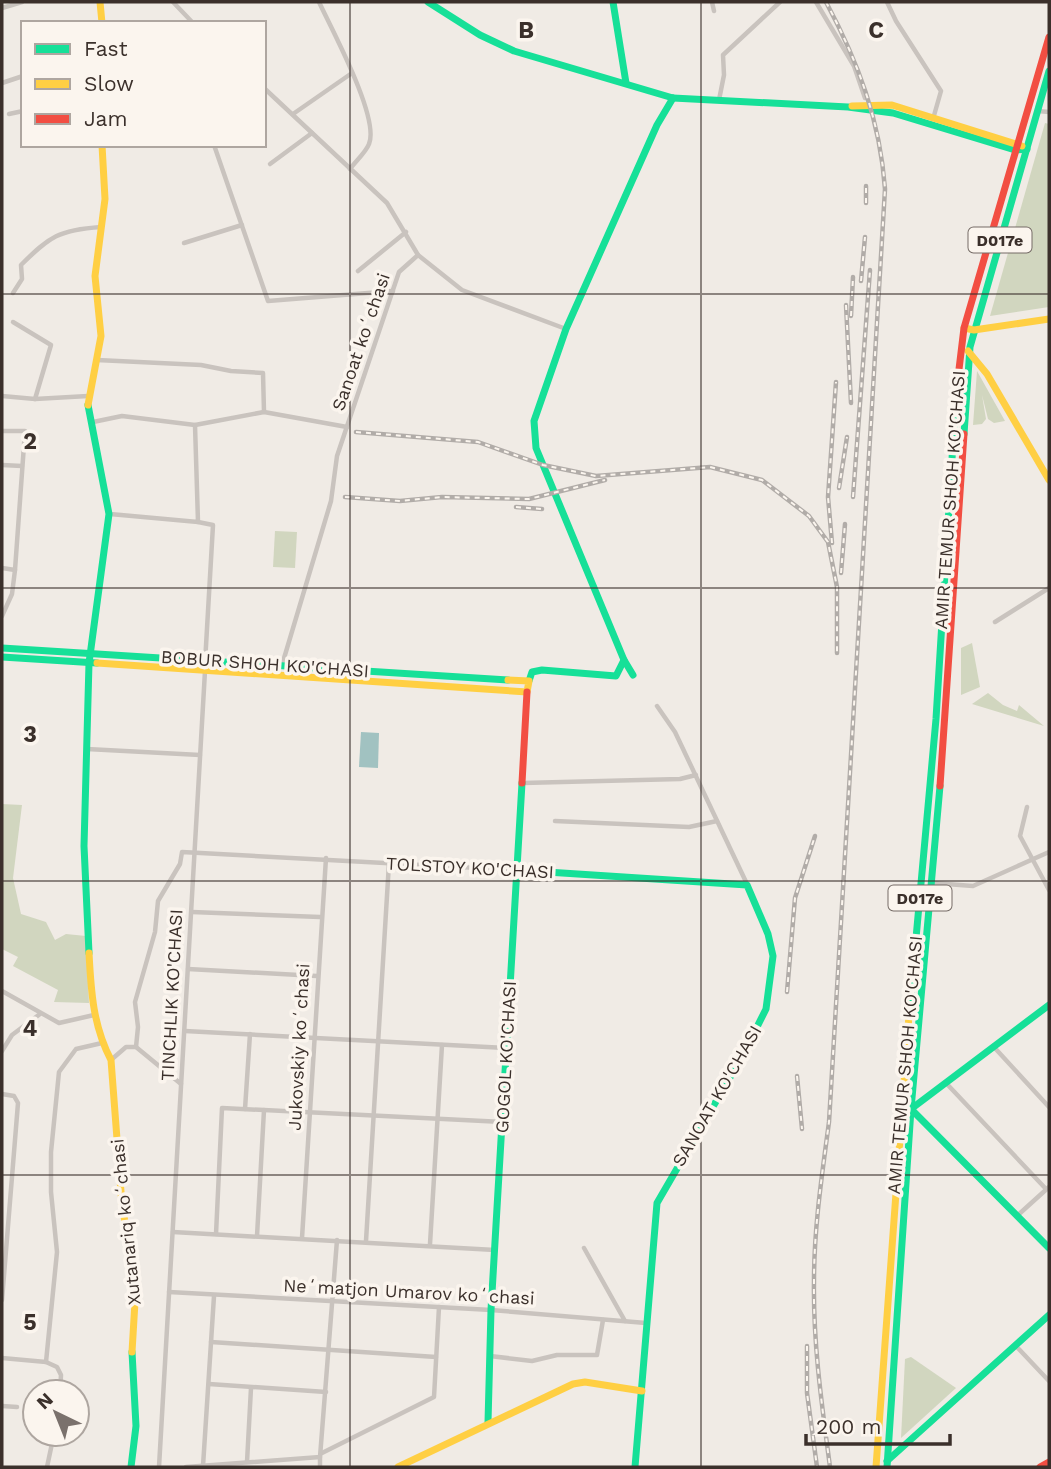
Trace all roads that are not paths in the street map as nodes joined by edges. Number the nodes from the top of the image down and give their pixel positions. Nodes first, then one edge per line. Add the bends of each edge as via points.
1 (22, 2) edge
2 (100, 2) edge
3 (173, 2) edge
4 (319, 2) edge
5 (428, 2) edge
6 (613, 2) edge
7 (712, 2) edge
8 (780, 2) edge
9 (817, 2) edge
10 (887, 2) edge
11 (2, 8) edge
12 (714, 11) dead end
13 (102, 21) edge
14 (191, 21) edge
15 (1049, 37) edge
16 (1049, 71) edge
17 (352, 73) junction
18 (21, 77) edge
19 (2, 83) edge
20 (626, 83) junction
21 (266, 90) edge
22 (673, 98) junction
23 (864, 98) dead end
24 (719, 101) junction
25 (21, 111) edge
26 (1038, 111) junction
27 (1049, 112) edge
28 (9, 114) dead end
29 (293, 114) junction
30 (932, 120) junction
31 (312, 133) junction
32 (1016, 146) junction
33 (102, 147) edge
34 (215, 147) edge
35 (1027, 149) junction
36 (270, 164) dead end
37 (350, 170) junction
38 (242, 225) junction
39 (102, 227) junction
40 (406, 232) junction
41 (184, 243) dead end
42 (418, 255) junction
43 (358, 271) dead end
44 (393, 291) junction
45 (13, 293) dead end
46 (1049, 319) edge
47 (13, 322) dead end
48 (964, 328) junction
49 (566, 329) junction
50 (974, 330) junction
51 (960, 351) junction
52 (969, 351) junction
53 (97, 360) junction
54 (2, 396) edge
55 (88, 396) junction
56 (35, 399) junction
57 (264, 412) junction
58 (92, 422) junction
59 (195, 425) junction
60 (347, 427) junction
61 (2, 431) edge
62 (2, 465) edge
63 (22, 466) junction
64 (1049, 480) edge
65 (109, 514) junction
66 (198, 522) junction
67 (2, 568) edge
68 (15, 570) junction
69 (1049, 588) edge
70 (3, 609) edge
71 (2, 616) edge
72 (995, 622) dead end
73 (2, 648) edge
74 (92, 653) junction
75 (2, 657) edge
76 (624, 660) junction
77 (205, 661) junction
78 (89, 663) junction
79 (282, 666) junction
80 (205, 671) junction
81 (439, 675) junction
82 (634, 675) dead end
83 (466, 676) junction
84 (528, 681) junction
85 (439, 684) junction
86 (465, 686) junction
87 (527, 692) junction
88 (657, 706) dead end
89 (936, 719) junction
90 (946, 719) junction
91 (87, 748) junction
92 (200, 755) junction
93 (696, 775) junction
94 (523, 783) junction
95 (1027, 807) dead end
96 (555, 821) dead end
97 (717, 821) junction
98 (193, 851) junction
99 (1049, 852) edge
100 (326, 858) junction
101 (1034, 858) junction
102 (389, 863) junction
103 (516, 870) junction
104 (932, 883) junction
105 (747, 885) junction
106 (1049, 890) edge
107 (191, 912) junction
108 (320, 918) junction
109 (188, 969) junction
110 (317, 976) junction
111 (2, 991) edge
112 (1049, 1005) edge
113 (40, 1014) junction
114 (94, 1015) junction
115 (185, 1031) junction
116 (250, 1034) junction
117 (313, 1038) junction
118 (378, 1042) junction
119 (102, 1043) junction
120 (442, 1045) junction
121 (993, 1046) junction
122 (136, 1047) junction
123 (506, 1048) junction
124 (2, 1051) edge
125 (111, 1060) junction
126 (945, 1082) junction
127 (181, 1084) junction
128 (2, 1094) edge
129 (1049, 1107) edge
130 (901, 1108) junction
131 (245, 1109) junction
132 (911, 1109) junction
133 (264, 1110) junction
134 (309, 1112) junction
135 (373, 1118) junction
136 (436, 1121) junction
137 (503, 1122) junction
138 (1048, 1188) edge
139 (1018, 1215) junction
140 (173, 1233) junction
141 (216, 1234) junction
142 (257, 1236) junction
143 (302, 1238) junction
144 (337, 1240) junction
145 (366, 1241) junction
146 (430, 1244) junction
147 (584, 1248) dead end
148 (1049, 1248) edge
149 (496, 1250) junction
150 (169, 1292) junction
151 (215, 1295) junction
152 (2, 1300) edge
153 (332, 1302) junction
154 (439, 1307) junction
155 (491, 1310) junction
156 (1049, 1315) edge
157 (603, 1320) junction
158 (625, 1321) junction
159 (647, 1324) junction
160 (211, 1342) junction
161 (1016, 1346) junction
162 (328, 1349) junction
163 (489, 1356) junction
164 (436, 1357) junction
165 (2, 1358) edge
166 (46, 1362) junction
167 (59, 1378) edge
168 (1049, 1381) edge
169 (209, 1384) junction
170 (251, 1388) junction
171 (642, 1391) junction
172 (326, 1392) junction
173 (2, 1406) edge
174 (18, 1407) dead end
175 (488, 1422) junction
176 (51, 1448) edge
177 (321, 1455) junction
178 (247, 1462) junction
179 (1049, 1462) edge
180 (887, 1464) edge
181 (203, 1466) edge
182 (47, 1467) edge
183 (131, 1467) edge
184 (159, 1467) edge
185 (186, 1467) edge
186 (320, 1467) edge
187 (398, 1467) edge
188 (635, 1467) edge
189 (876, 1467) edge
190 (1040, 1467) edge

1 - 11 street
2 - 13 main road
3 - 14 street
4 - 17 street
5 - 20 main road via 514,51
6 - 20 main road
7 - 12 street
8 - 24 street via 723,55
9 - 23 street via 854,66
10 - 30 street via 941,91
15 - 32 main road, D017e
16 - 26 main road, D017e
17 - 29 street
17 - 37 street via 372,125 369,144
18 - 19 street
20 - 22 main road
21 - 29 street
22 - 24 main road
22 - 49 main road
24 - 30 main road via 848,107
25 - 28 street
26 - 27 street
26 - 35 main road, D017e
29 - 31 street
30 - 32 main road
31 - 36 street
31 - 37 street
32 - 35 main road
32 - 48 main road, D017e
33 - 39 main road
34 - 38 street
35 - 50 main road, D017e
37 - 40 street via 387,203
38 - 41 street
38 - 44 street via 268,301
39 - 45 street via 72,229 48,238 22,265 22,279
39 - 53 main road via 95,276 101,328
40 - 42 street
40 - 43 street
42 - 44 street, Sanoat koʻchasi via 400,272
42 - 49 street via 462,290
44 - 60 street, Sanoat koʻchasi
46 - 50 main road
47 - 56 street via 51,345
48 - 50 main road
48 - 51 main road, AMIR TEMUR SHOH KO'CHASI / D017e
49 - 76 main road via 534,421 536,448
50 - 52 main road, AMIR TEMUR SHOH KO'CHASI / D017e
51 - 52 main road
51 - 89 main road, AMIR TEMUR SHOH KO'CHASI / D017e
52 - 64 main road
52 - 90 main road, AMIR TEMUR SHOH KO'CHASI / D017e
53 - 55 main road
53 - 57 street via 263,373
54 - 56 street
55 - 56 street
55 - 58 main road
57 - 59 street
57 - 60 street
58 - 59 street via 122,415
58 - 65 main road
59 - 66 street
60 - 79 street, Sanoat koʻchasi via 337,456 331,502
61 - 63 street via 25,431
62 - 63 street
63 - 68 street
65 - 66 street
65 - 74 main road
66 - 77 street, TINCHLIK KO'CHASI via 213,525
67 - 68 street
68 - 70 street via 12,594
69 - 72 street
70 - 71 street
73 - 74 main road, BOBUR SHOH KO'CHASI
74 - 77 main road, BOBUR SHOH KO'CHASI
74 - 78 main road
75 - 78 main road, BOBUR SHOH KO'CHASI
76 - 82 main road
76 - 84 main road via 616,676 542,670 532,672
77 - 79 main road, BOBUR SHOH KO'CHASI
77 - 80 street, TINCHLIK KO'CHASI
78 - 80 main road, BOBUR SHOH KO'CHASI
78 - 91 main road
79 - 81 main road, BOBUR SHOH KO'CHASI
80 - 85 main road, BOBUR SHOH KO'CHASI
80 - 92 street, TINCHLIK KO'CHASI
81 - 83 main road, BOBUR SHOH KO'CHASI
81 - 85 main road
83 - 84 main road, BOBUR SHOH KO'CHASI
83 - 86 main road
84 - 87 main road, GOGOL KO'CHASI
85 - 86 main road, BOBUR SHOH KO'CHASI
86 - 87 main road, BOBUR SHOH KO'CHASI
87 - 94 main road, GOGOL KO'CHASI
88 - 93 street, SANOAT KO'CHASI
89 - 90 main road
89 - 130 main road, AMIR TEMUR SHOH KO'CHASI / D017e
90 - 104 main road, AMIR TEMUR SHOH KO'CHASI / D017e
91 - 92 street
91 - 114 main road via 85,846
92 - 98 street, TINCHLIK KO'CHASI
93 - 94 street
93 - 97 street, SANOAT KO'CHASI
94 - 103 main road, GOGOL KO'CHASI
95 - 101 street via 1019,831
96 - 97 street via 689,827
97 - 105 street, SANOAT KO'CHASI
98 - 100 street, TOLSTOY KO'CHASI
98 - 107 street, TINCHLIK KO'CHASI
98 - 122 street via 182,852 158,901 155,932 135,1002
99 - 101 street
100 - 102 street, TOLSTOY KO'CHASI
100 - 108 street, Jukovskiy koʻchasi
101 - 104 street via 973,886
101 - 106 street
102 - 103 street, TOLSTOY KO'CHASI
102 - 118 street
103 - 105 main road, TOLSTOY KO'CHASI
103 - 123 main road, GOGOL KO'CHASI
104 - 132 main road, AMIR TEMUR SHOH KO'CHASI / D017e
105 - 159 main road, SANOAT KO'CHASI via 773,956 766,1009 657,1203
107 - 108 street
107 - 109 street, TINCHLIK KO'CHASI
108 - 110 street, Jukovskiy koʻchasi
109 - 110 street
109 - 115 street, TINCHLIK KO'CHASI
110 - 117 street, Jukovskiy koʻchasi
111 - 113 street
112 - 121 main road
113 - 114 street via 59,1023
113 - 124 street via 12,1035
114 - 119 main road
115 - 116 street
115 - 127 street, TINCHLIK KO'CHASI
116 - 117 street
116 - 131 street
117 - 118 street
117 - 134 street, Jukovskiy koʻchasi
118 - 120 street
118 - 135 street
119 - 125 main road
119 - 166 street via 76,1049 59,1072 50,1179 57,1252
120 - 123 street
120 - 136 street
121 - 126 main road
121 - 129 street
122 - 125 street via 126,1047
122 - 127 street
123 - 137 main road, GOGOL KO'CHASI
125 - 183 main road, Xutanariq koʻchasi via 122,1205 136,1285 131,1375 136,1426
126 - 132 main road
126 - 138 street
127 - 140 street, TINCHLIK KO'CHASI
128 - 152 street via 14,1096 18,1103
130 - 132 main road
130 - 189 main road, AMIR TEMUR SHOH KO'CHASI / D017e
131 - 133 street
131 - 141 street via 222,1108
132 - 139 main road
132 - 180 main road, AMIR TEMUR SHOH KO'CHASI / D017e
133 - 134 street
133 - 142 street
134 - 135 street
134 - 143 street, Jukovskiy koʻchasi
135 - 136 street
135 - 145 street
136 - 137 street
136 - 146 street
137 - 149 main road, GOGOL KO'CHASI
138 - 139 street
139 - 148 main road
140 - 141 street
140 - 150 street, TINCHLIK KO'CHASI
141 - 142 street
142 - 143 street
143 - 144 street
144 - 145 street
144 - 153 street
145 - 146 street
146 - 149 street
147 - 158 street
149 - 155 main road, GOGOL KO'CHASI
150 - 151 street, Neʻmatjon Umarov koʻchasi
150 - 184 street, TINCHLIK KO'CHASI
151 - 153 street, Neʻmatjon Umarov koʻchasi
151 - 160 street
153 - 154 street, Neʻmatjon Umarov koʻchasi
153 - 162 street
154 - 155 street, Neʻmatjon Umarov koʻchasi
154 - 164 street
155 - 157 street, Neʻmatjon Umarov koʻchasi
155 - 163 main road, GOGOL KO'CHASI
156 - 161 main road
157 - 158 street, Neʻmatjon Umarov koʻchasi
157 - 163 street via 597,1355 557,1355 532,1361
158 - 159 street, Neʻmatjon Umarov koʻchasi
159 - 171 main road, SANOAT KO'CHASI
160 - 162 street
160 - 169 street
161 - 168 street
161 - 180 main road
162 - 164 street
162 - 172 street
163 - 175 main road, GOGOL KO'CHASI
164 - 177 street via 434,1398
165 - 166 street
166 - 167 street via 59,1370
169 - 170 street
169 - 181 street
170 - 172 street
170 - 178 street
171 - 175 main road via 573,1384
171 - 188 main road, SANOAT KO'CHASI
172 - 177 street
173 - 174 street
175 - 187 main road
176 - 182 street
177 - 178 street
177 - 186 street
178 - 181 street
179 - 190 main road
181 - 185 street

